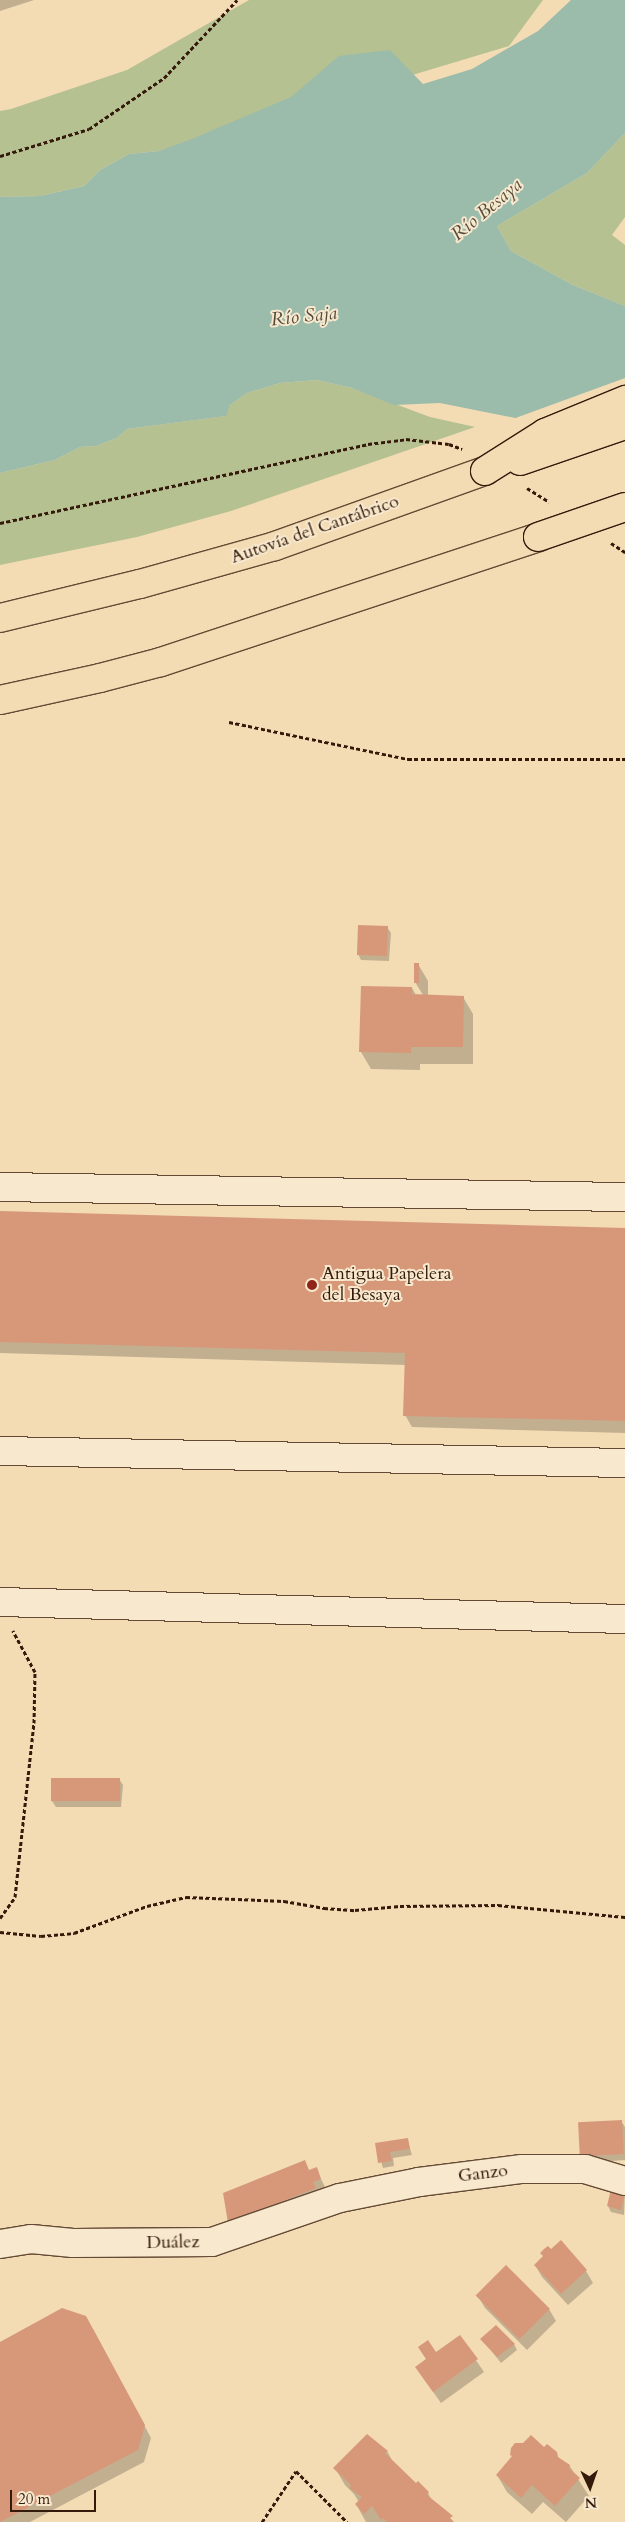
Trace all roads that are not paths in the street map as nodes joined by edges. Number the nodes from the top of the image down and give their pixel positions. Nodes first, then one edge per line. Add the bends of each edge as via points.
1 (625, 400) edge
2 (625, 425) edge
3 (485, 471) junction
4 (625, 507) edge
5 (625, 520) edge
6 (538, 537) junction
7 (0, 618) edge
8 (0, 700) edge
9 (0, 1187) edge
10 (625, 1197) edge
11 (0, 1451) edge
12 (625, 1463) edge
13 (0, 1602) edge
14 (625, 1619) edge
15 (625, 2181) edge
16 (340, 2198) joint
17 (0, 2244) edge

1 - 3 highway, bridge via 545,433
2 - 3 highway, Autovía del Cantábrico, bridge via 527,460
3 - 7 highway, Autovía del Cantábrico via 275,546
4 - 6 highway, bridge
5 - 6 highway, bridge
6 - 8 highway via 161,662
9 - 10 street
11 - 12 street
13 - 14 street
15 - 16 street, Ganzo via 585,2169 522,2169 419,2182
16 - 17 street, Duález via 212,2242 73,2243 31,2239

